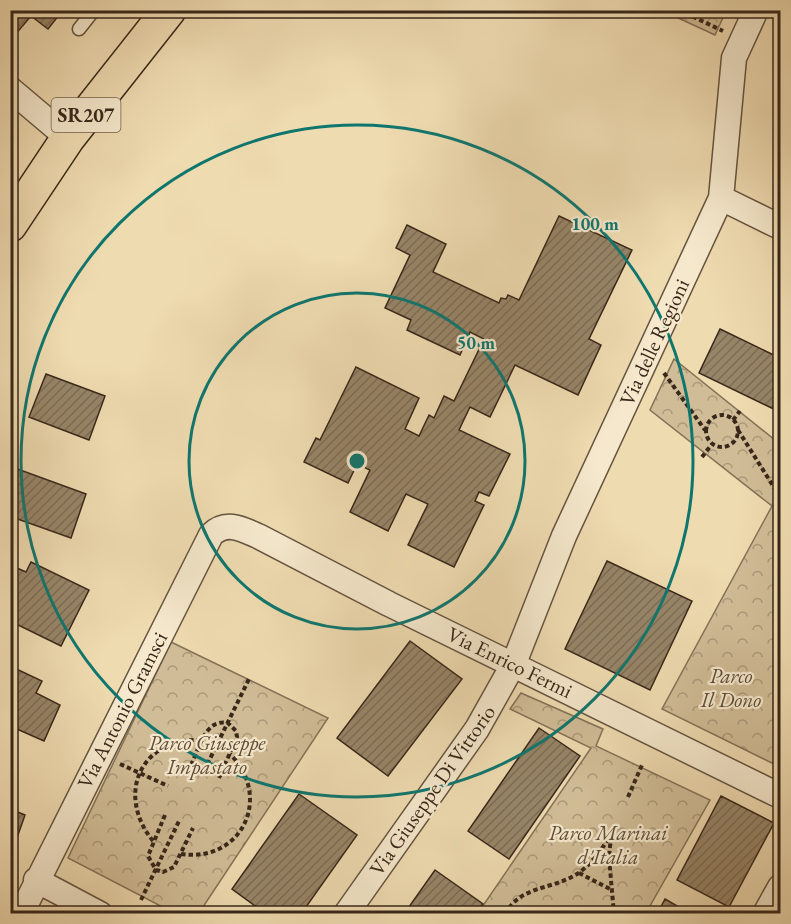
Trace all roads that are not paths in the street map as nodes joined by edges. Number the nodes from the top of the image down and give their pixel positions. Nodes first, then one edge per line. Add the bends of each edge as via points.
1 (94, 10) edge
2 (169, 10) edge
3 (756, 10) edge
4 (79, 29) dead end
5 (10, 89) edge
6 (68, 138) junction
7 (722, 198) junction
8 (10, 225) edge
9 (780, 226) edge
10 (239, 528) joint
11 (514, 663) junction
12 (780, 796) edge
13 (36, 880) junction
14 (780, 887) edge
15 (21, 914) edge
16 (100, 914) edge
17 (346, 914) edge
18 (765, 914) edge

1 - 4 lane
2 - 6 main road, SR207
3 - 7 street, Via delle Regioni via 734,58
5 - 6 street
6 - 8 main road, SR207
7 - 9 street
7 - 11 street, Via delle Regioni via 564,536
10 - 11 street, Via Enrico Fermi
10 - 13 street, Via Antonio Gramsci via 227,526 211,535
11 - 12 street, Via Enrico Fermi
11 - 17 street, Via Giuseppe Di Vittorio via 477,729
13 - 15 street, Via Antonio Gramsci
13 - 16 street
14 - 18 street

